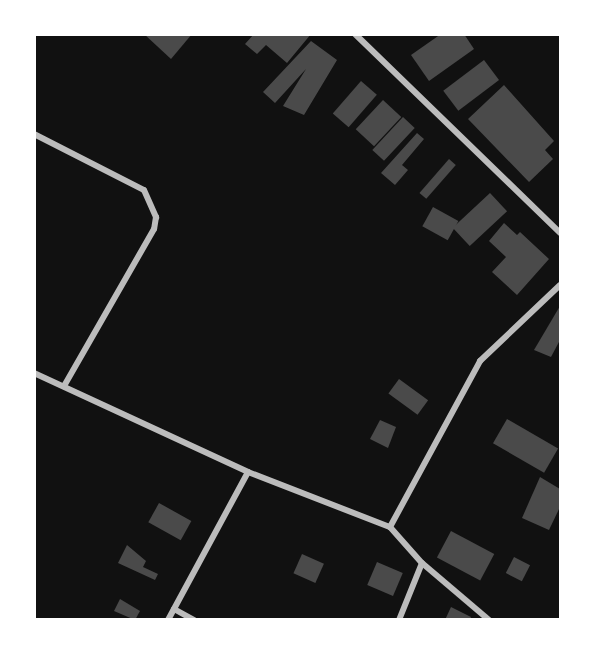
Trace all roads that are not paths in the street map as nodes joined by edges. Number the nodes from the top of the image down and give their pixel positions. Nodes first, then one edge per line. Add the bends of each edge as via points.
1 (354, 34) edge
2 (34, 134) edge
3 (561, 233) edge
4 (561, 285) edge
5 (34, 373) edge
6 (64, 386) junction
7 (248, 471) junction
8 (390, 527) junction
9 (422, 563) junction
10 (174, 609) junction
11 (168, 620) edge
12 (194, 620) edge
13 (399, 620) edge
14 (489, 620) edge

1 - 3 street
2 - 6 street via 144,190 156,217 154,229
4 - 8 street via 480,361
5 - 6 street
6 - 7 street
7 - 8 street
7 - 10 street
8 - 9 street
9 - 13 street
9 - 14 street
10 - 11 street
10 - 12 street

